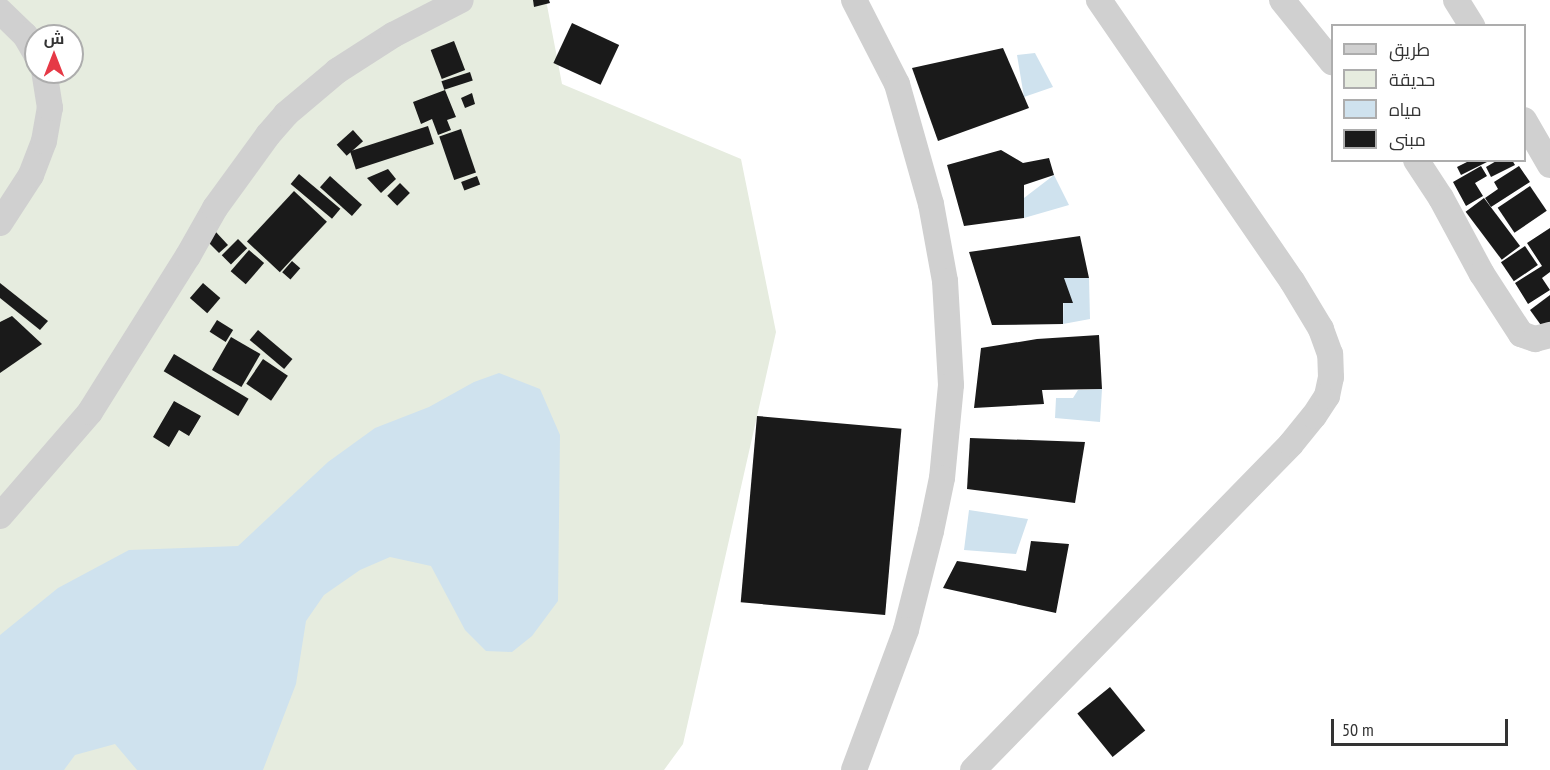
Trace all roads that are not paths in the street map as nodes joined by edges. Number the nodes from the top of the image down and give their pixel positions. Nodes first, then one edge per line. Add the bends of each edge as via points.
1 (461, 0) edge
2 (854, 0) edge
3 (1099, 0) edge
4 (1282, 0) edge
5 (1456, 0) edge
6 (0, 11) edge
7 (1471, 24) edge
8 (24, 34) edge
9 (1331, 61) edge
10 (46, 84) edge
11 (1526, 123) edge
12 (1417, 162) edge
13 (1550, 165) edge
14 (0, 223) edge
15 (1550, 335) edge
16 (0, 516) edge
17 (854, 770) edge
18 (974, 770) edge

1 - 16 street via 393,35 337,71 286,114 215,208 90,412
2 - 17 street via 897,84 931,204 945,281 951,385 944,468 932,531 906,630
3 - 18 street via 1292,281 1321,329 1330,354 1331,377 1327,396 1291,444
4 - 9 street
5 - 7 street
6 - 8 street
10 - 14 street via 50,108 44,141 31,175
11 - 13 street
12 - 15 street via 1521,334 1535,339

